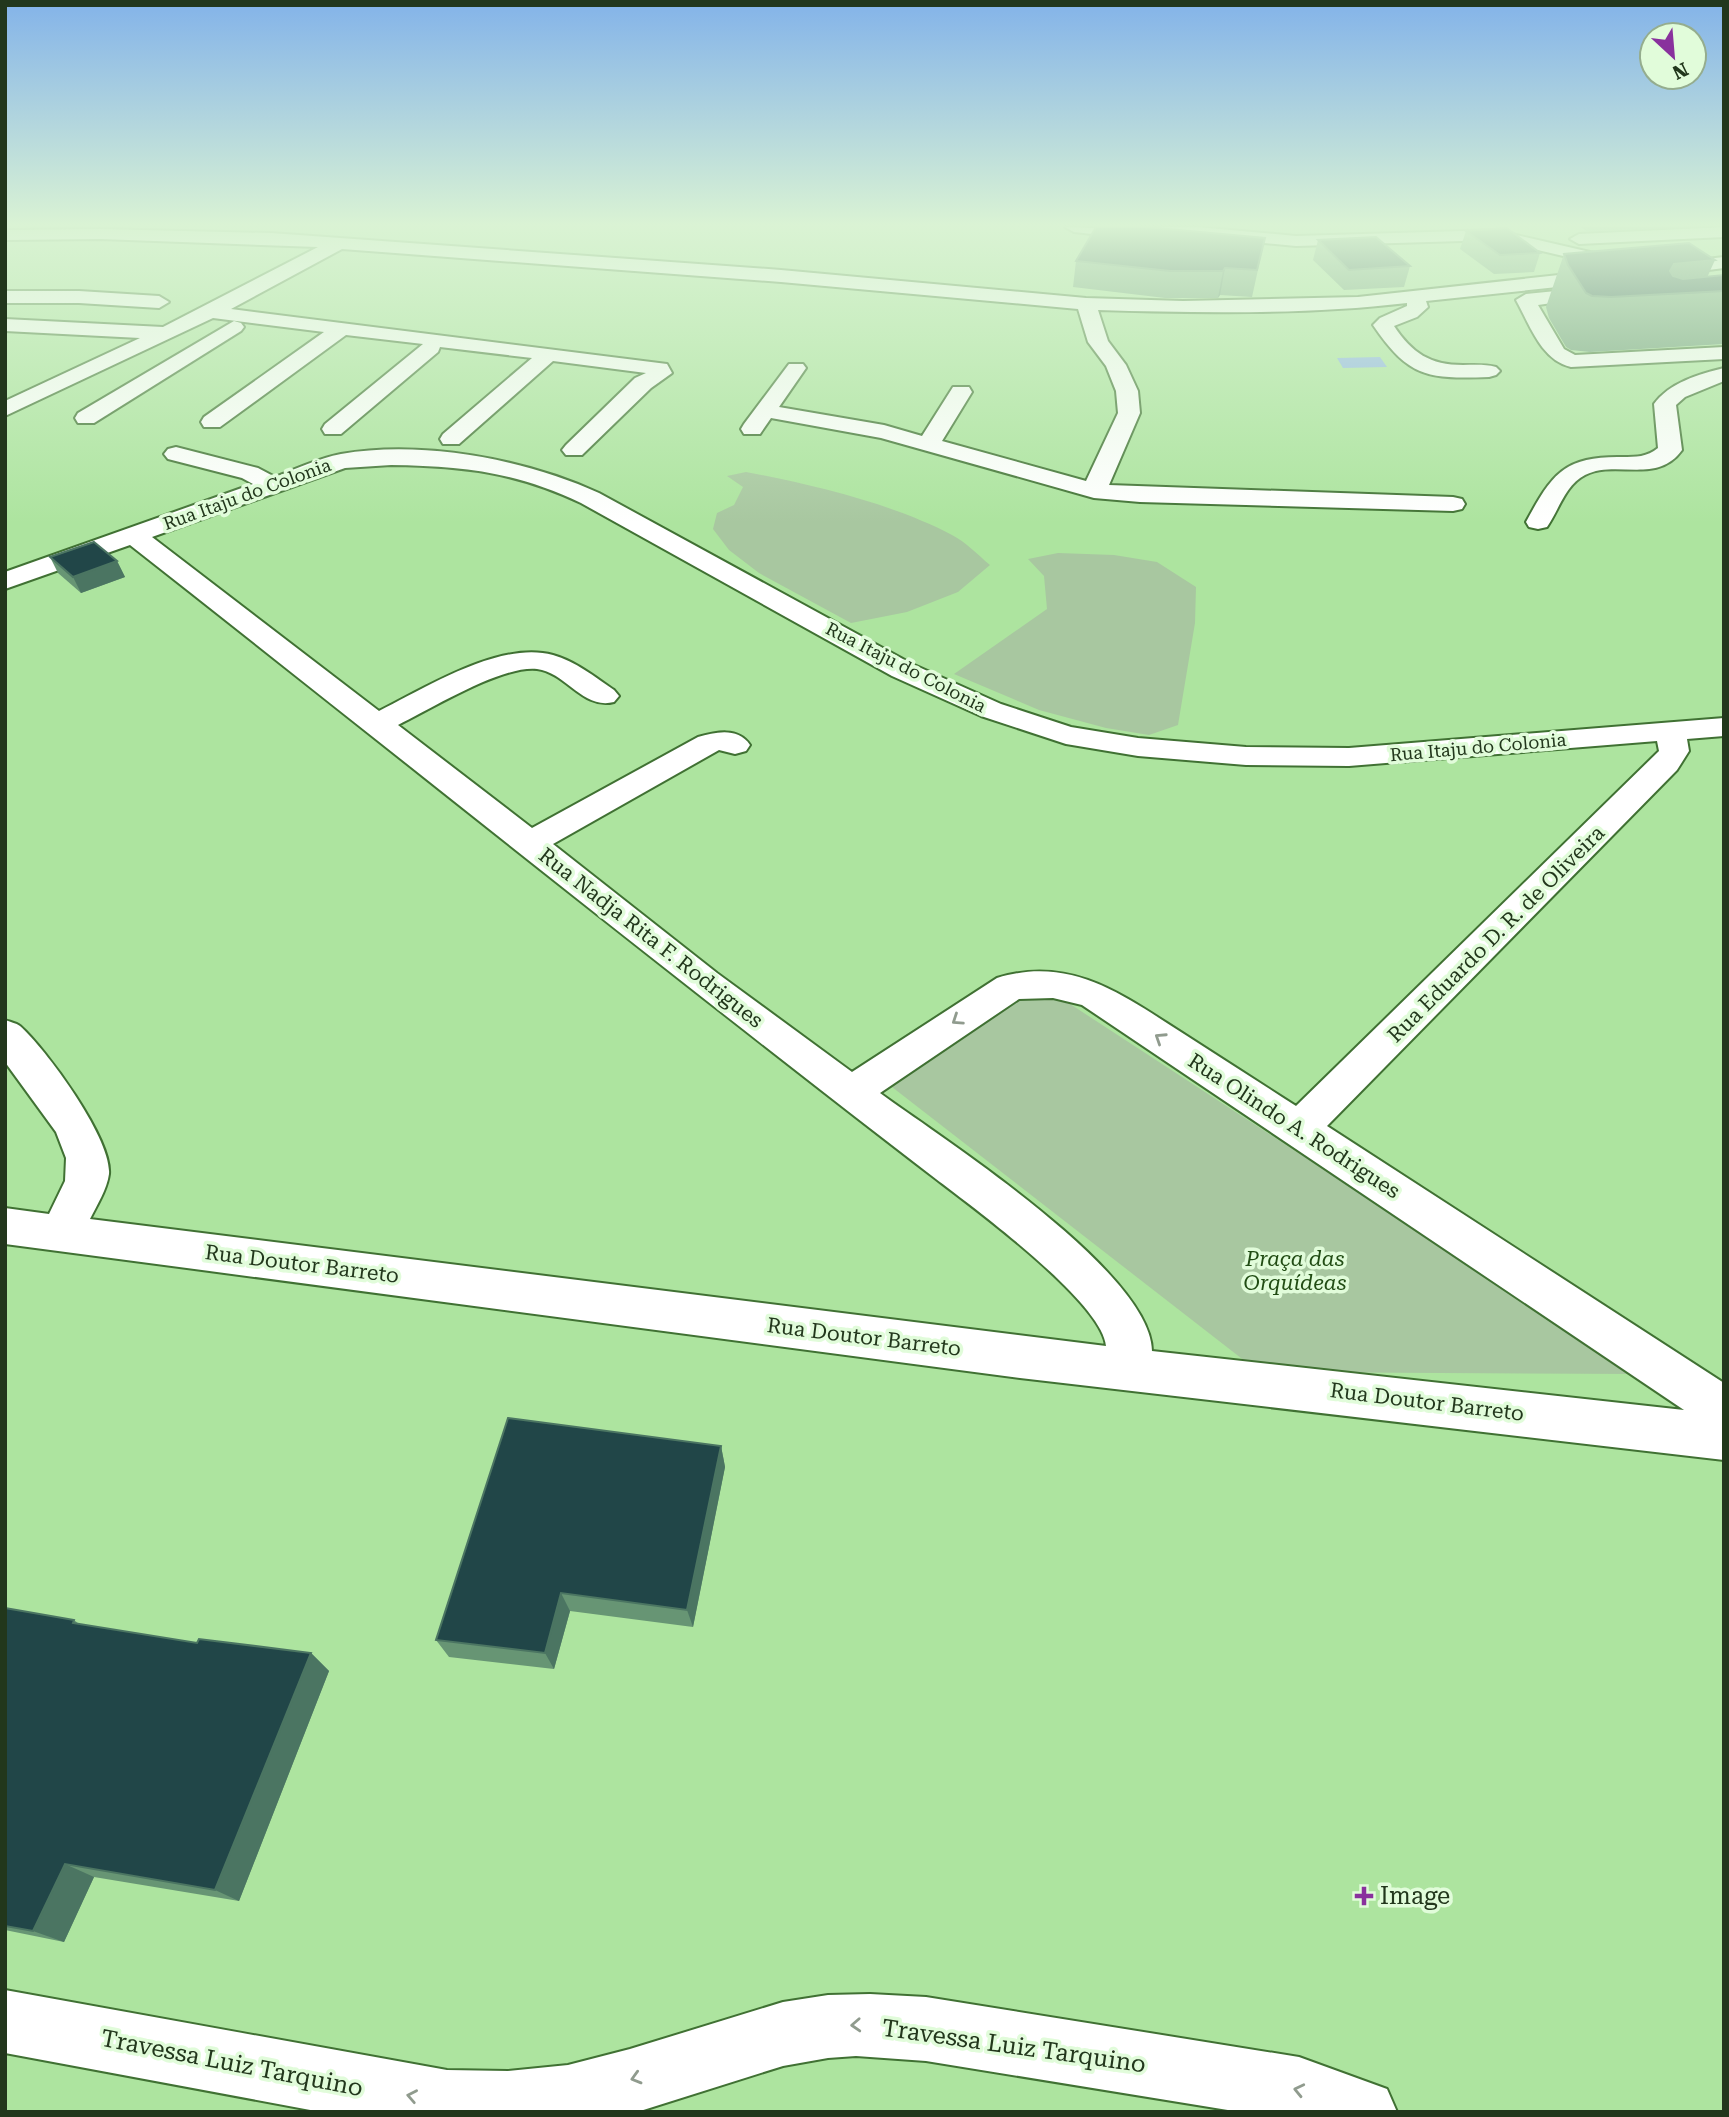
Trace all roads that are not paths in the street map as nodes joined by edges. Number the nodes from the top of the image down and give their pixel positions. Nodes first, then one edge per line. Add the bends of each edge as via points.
1 (10, 326) edge
2 (184, 326) edge
3 (231, 326) edge
4 (273, 326) edge
5 (304, 326) edge
6 (1093, 326) edge
7 (1112, 326) edge
8 (1384, 326) edge
9 (1541, 326) edge
10 (234, 327) junction
11 (263, 331) junction
12 (336, 333) junction
13 (168, 334) junction
14 (387, 338) junction
15 (431, 348) junction
16 (1724, 353) edge
17 (544, 358) junction
18 (1116, 366) junction
19 (796, 368) dead end
20 (1489, 371) dead end
21 (1724, 374) edge
22 (961, 392) dead end
23 (5, 409) edge
24 (767, 411) junction
25 (86, 418) dead end
26 (212, 422) dead end
27 (333, 429) dead end
28 (751, 430) dead end
29 (451, 439) dead end
30 (929, 443) junction
31 (574, 450) dead end
32 (176, 454) dead end
33 (272, 485) junction
34 (1094, 491) junction
35 (1453, 504) dead end
36 (1538, 522) dead end
37 (133, 535) junction
38 (5, 581) edge
39 (604, 696) dead end
40 (377, 724) junction
41 (1724, 727) edge
42 (1670, 732) junction
43 (735, 745) dead end
44 (530, 843) junction
45 (5, 1034) edge
46 (851, 1092) junction
47 (1300, 1128) junction
48 (5, 1226) edge
49 (60, 1233) junction
50 (1129, 1368) junction
51 (1724, 1410) edge
52 (1724, 1437) edge
53 (5, 2021) edge
54 (1364, 2112) edge

1 - 13 street
2 - 13 street
3 - 10 street
4 - 11 street
5 - 12 street
6 - 18 street via 1098,342
7 - 18 street
8 - 20 street via 1423,368
9 - 16 street via 1556,353 1571,361
10 - 11 street
10 - 25 street
11 - 12 street
12 - 14 street
12 - 26 street
13 - 23 street
14 - 15 street
14 - 17 street
15 - 17 street
15 - 27 street
17 - 29 street
17 - 31 street via 643,383
18 - 34 street via 1127,391 1129,413
19 - 24 street
21 - 36 street via 1677,392 1665,404 1670,450 1663,458 1576,470 1556,489
22 - 30 street
24 - 28 street
24 - 30 street
30 - 34 street
32 - 33 street via 250,473
33 - 37 street, Rua Itaju do Colonia
33 - 42 street, Rua Itaju do Colonia via 317,468 365,458 452,461 550,479 590,498 858,659 902,670 991,710 1066,735 1138,747 1246,756 1349,757
34 - 35 street
37 - 38 street, Rua Itaju do Colonia
37 - 40 street, Rua Nadja Rita F. Rodrigues
39 - 40 street via 544,661 529,660 486,671
40 - 44 street, Rua Nadja Rita F. Rodrigues
41 - 42 street, Rua Itaju do Colonia
42 - 47 street, Rua Eduardo D. R. de Oliveira via 1674,751 1666,764
43 - 44 street via 723,740 709,743
44 - 46 street, Rua Nadja Rita F. Rodrigues
45 - 49 street via 71,1121 85,1151 88,1171 82,1193
47 -> 46 street, Rua Olindo A. Rodrigues via 1095,996 1065,985 1033,982 1010,987
46 - 50 street, Rua Nadja Rita F. Rodrigues via 1036,1231 1102,1295 1120,1318 1129,1341
47 - 51 street, Rua Olindo A. Rodrigues
48 - 49 street, Rua Doutor Barreto
49 - 50 street, Rua Doutor Barreto
50 - 52 street, Rua Doutor Barreto
54 -> 53 street, Travessa Luiz Tarquino via 1299,2090 926,2029 864,2024 778,2036 571,2097 514,2106 447,2103

